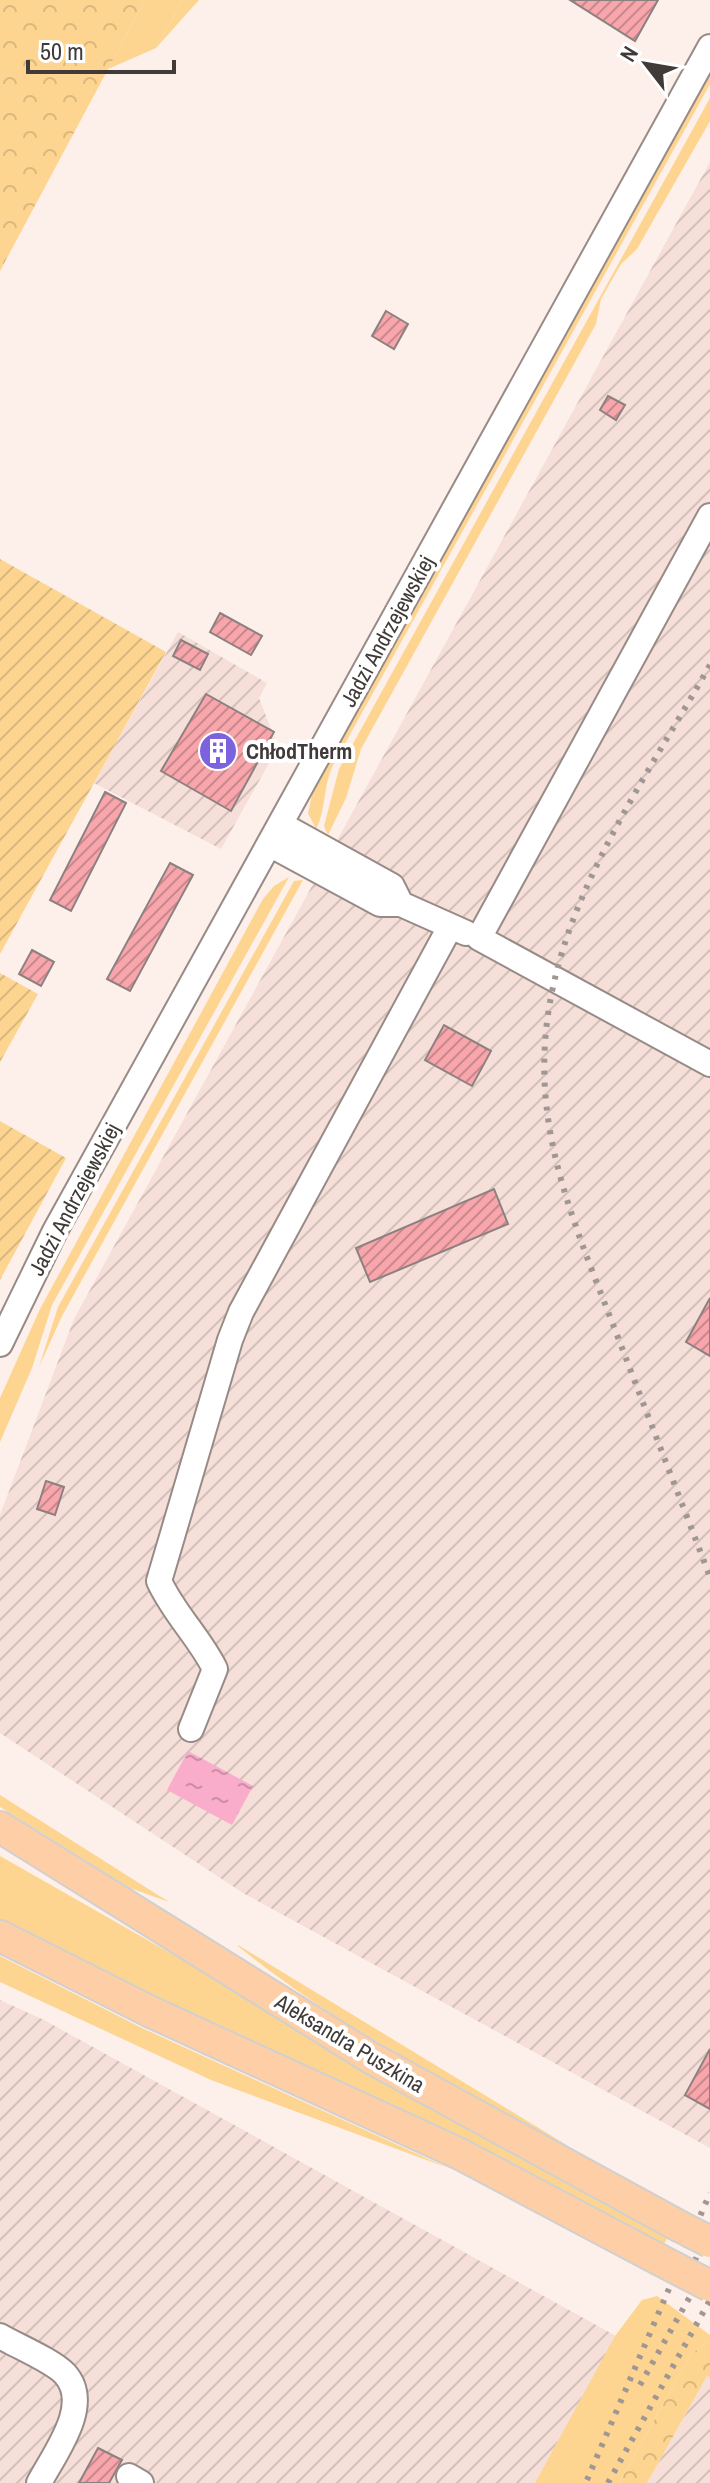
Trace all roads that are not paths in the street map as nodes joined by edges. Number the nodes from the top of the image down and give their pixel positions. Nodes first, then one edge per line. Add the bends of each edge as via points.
1 (710, 47) edge
2 (710, 516) edge
3 (275, 834) junction
4 (450, 927) junction
5 (479, 938) junction
6 (710, 1064) edge
7 (0, 1344) edge
8 (191, 1729) dead end
9 (0, 1827) edge
10 (0, 1936) edge
11 (710, 2242) edge
12 (710, 2286) edge
13 (0, 2336) edge
14 (39, 2483) edge

1 - 3 street, Jadzi Andrzejewskiej
2 - 5 street
3 - 4 street via 380,904 401,904
3 - 7 street, Jadzi Andrzejewskiej via 55,1231
4 - 5 street
4 - 8 street via 230,1340 159,1581 215,1669
5 - 6 street
9 - 11 main road, Aleksandra Puszkina, bridge via 371,2058
10 - 12 main road, Aleksandra Puszkina, bridge via 151,2012 447,2147
13 - 14 street via 65,2374 75,2391 75,2413

